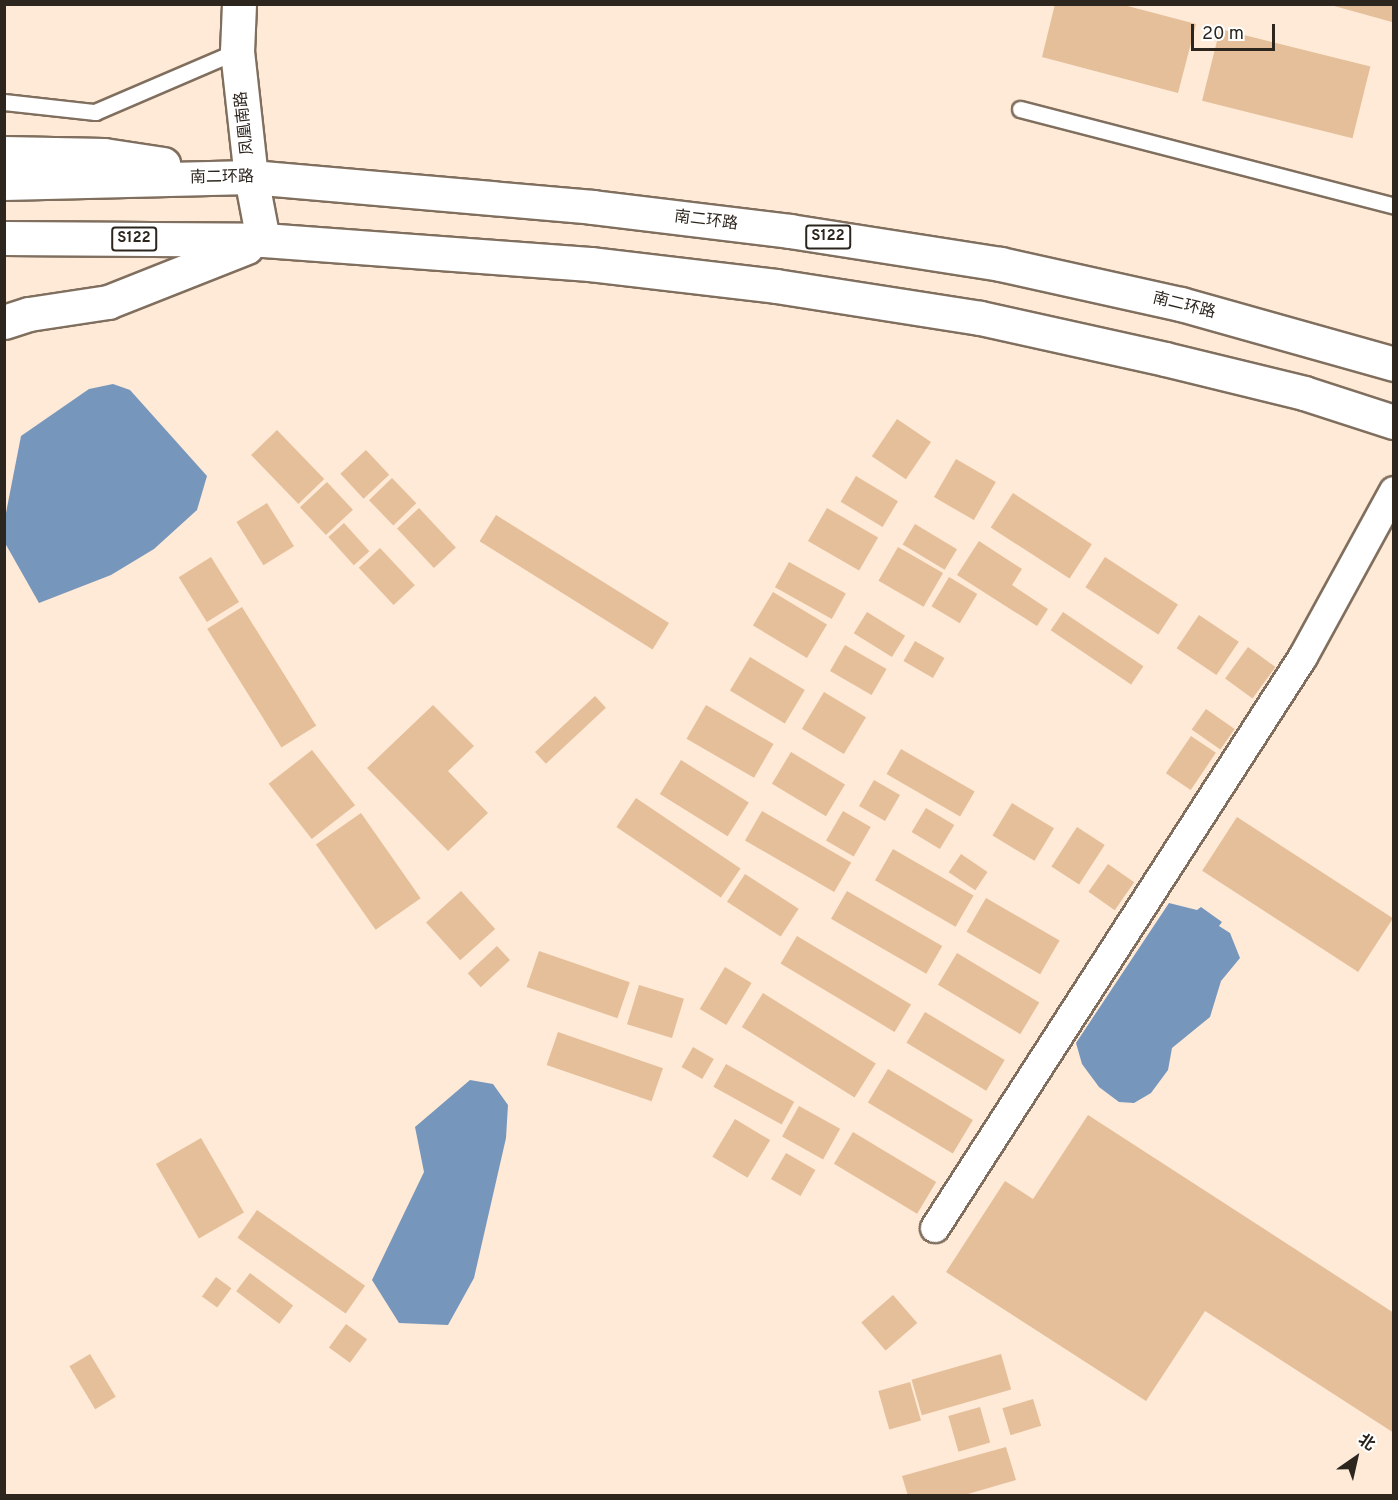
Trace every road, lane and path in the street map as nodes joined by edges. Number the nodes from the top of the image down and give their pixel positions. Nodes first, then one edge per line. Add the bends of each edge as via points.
1 (239, 4) edge
2 (237, 51) junction
3 (4, 102) edge
4 (1020, 109) dead end
5 (4, 153) edge
6 (250, 177) junction
7 (4, 183) edge
8 (1394, 206) edge
9 (4, 238) edge
10 (263, 240) junction
11 (4, 322) edge
12 (1394, 364) edge
13 (1394, 422) edge
14 (1394, 491) edge
15 (935, 1228) dead end

1 - 2 main road, 凤凰南路
2 - 3 lane via 95,112
2 - 6 main road, 凤凰南路
4 - 8 lane
5 - 6 main road via 104,155
6 - 7 main road, 南二环路 / S122
6 - 10 main road, 凤凰南路
6 - 12 main road, 南二环路 / S122 via 604,208 790,231 1000,264 1181,304
9 - 10 main road, S122
10 - 11 main road via 108,302 29,314
10 - 13 main road, S122 via 590,264 776,286 980,318 1304,393
14 - 15 street via 1303,657

